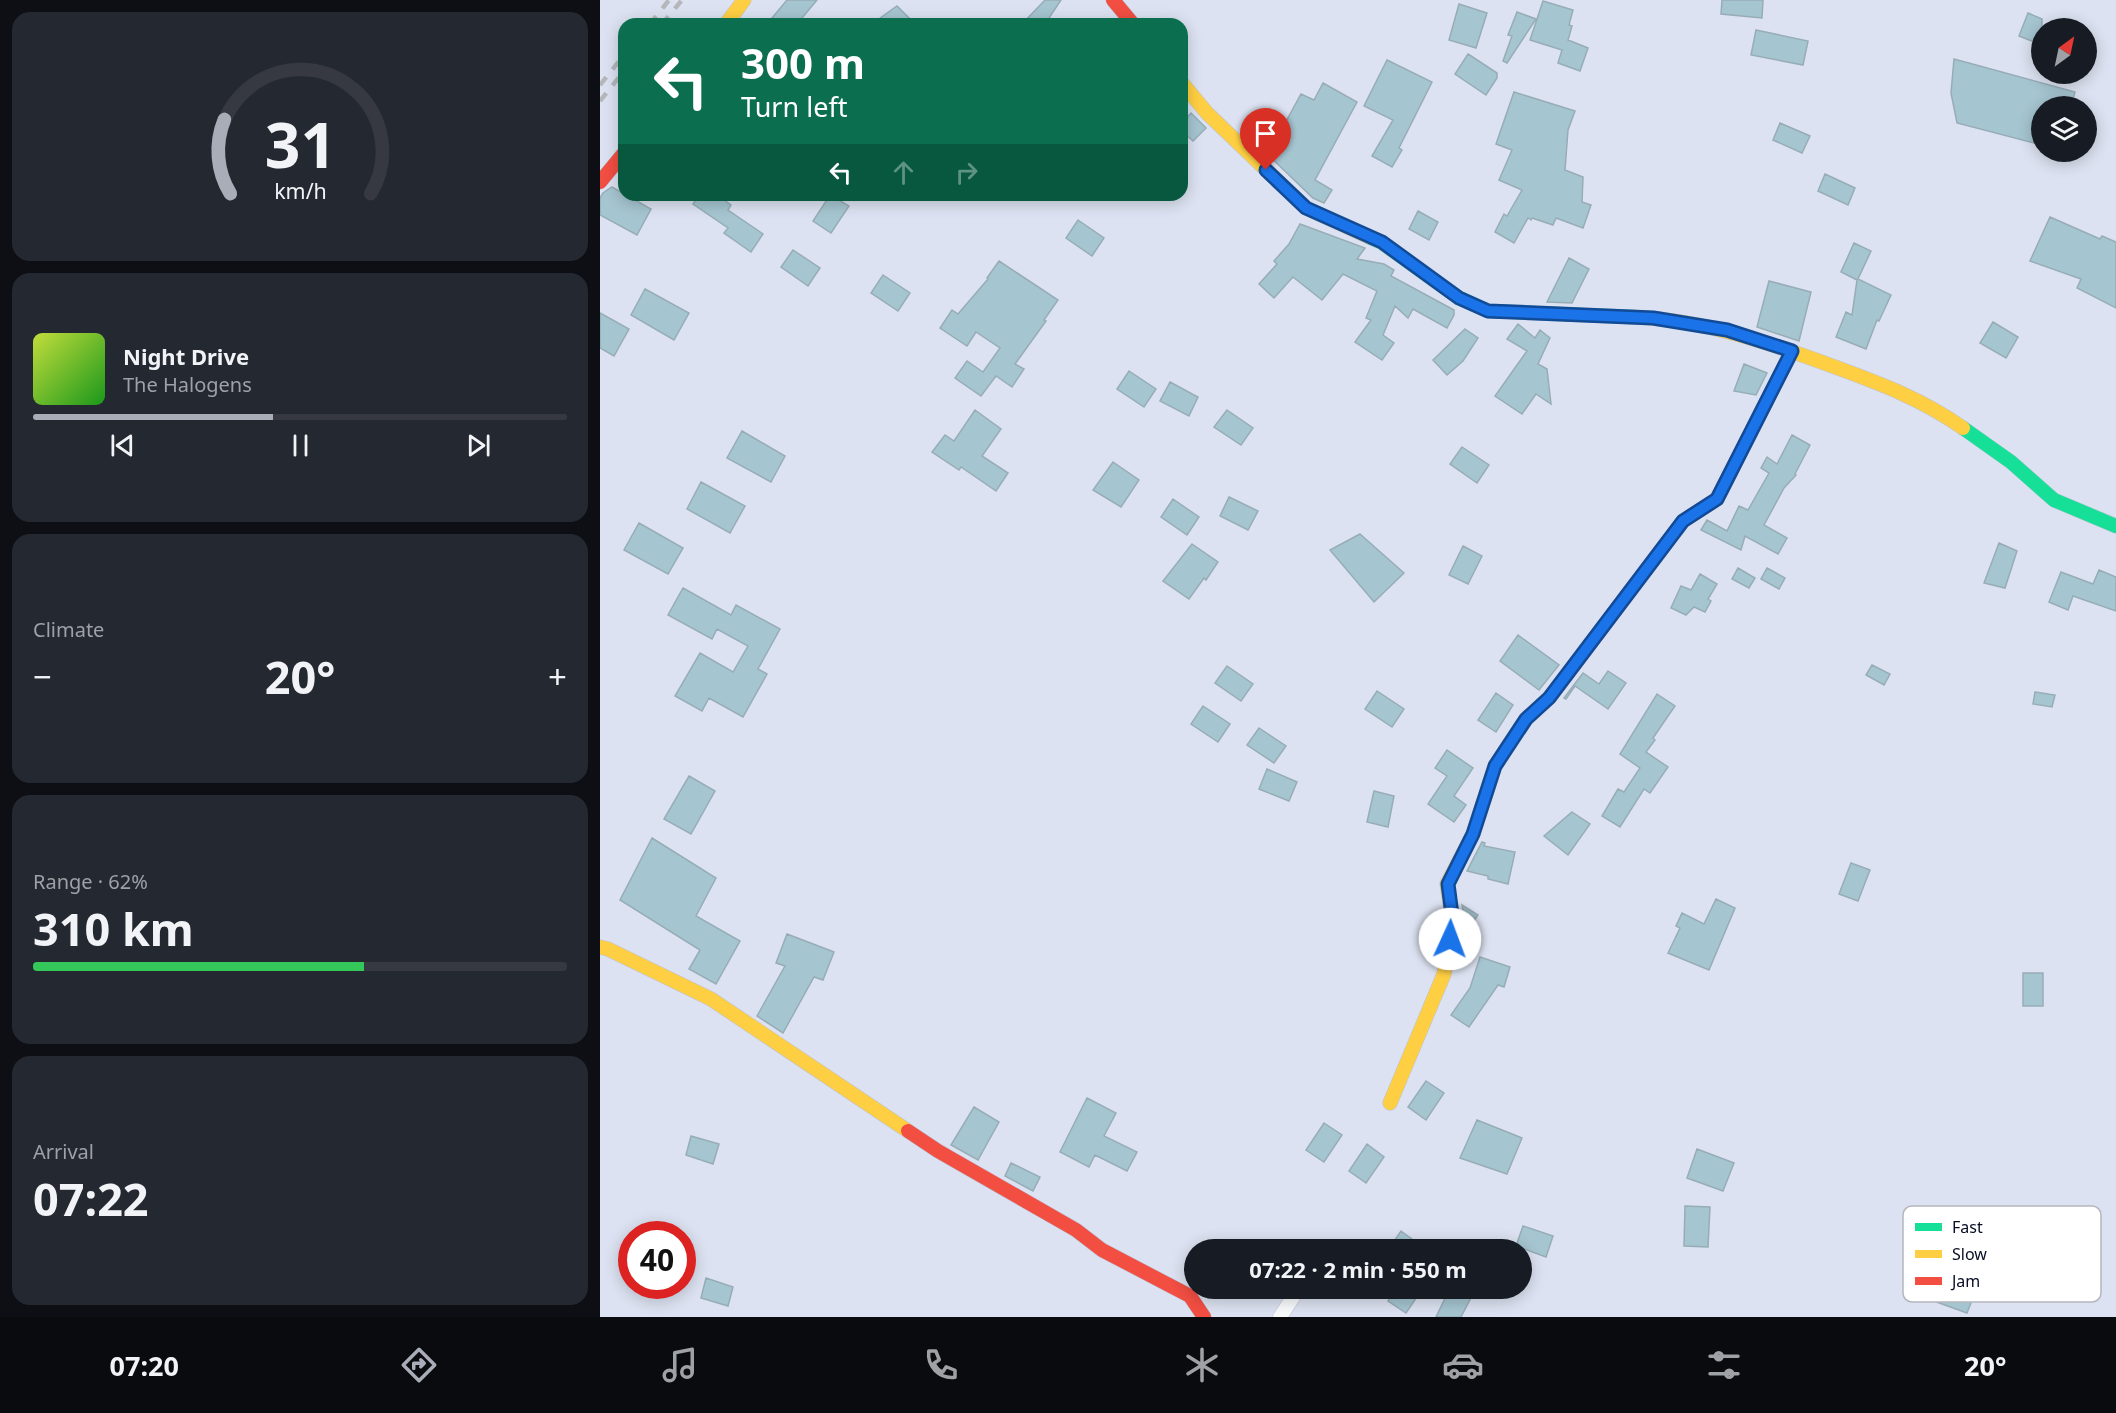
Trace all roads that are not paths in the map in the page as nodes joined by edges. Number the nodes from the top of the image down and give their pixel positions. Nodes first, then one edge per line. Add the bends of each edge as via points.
1 (744, 0) edge
2 (1113, 0) edge
3 (730, 18) edge
4 (1128, 18) edge
5 (1188, 90) edge
6 (618, 160) edge
7 (600, 182) edge
8 (1792, 351) junction
9 (2116, 526) edge
10 (600, 947) edge
11 (1390, 1103) dead end
12 (1292, 1299) edge
13 (1204, 1317) edge
14 (1280, 1317) edge

1 - 3 street
2 - 4 street
5 - 8 street via 1306,208 1382,242 1474,306 1488,311 1653,318 1727,330
6 - 7 street
8 - 9 street via 1902,392 1938,410 2011,462 2054,500
8 - 11 street via 1717,499 1683,521 1549,698 1526,719 1495,766 1473,834 1448,884 1453,922 1444,974
10 - 13 street via 711,999 938,1151 1076,1230 1102,1250 1190,1296
12 - 14 street

